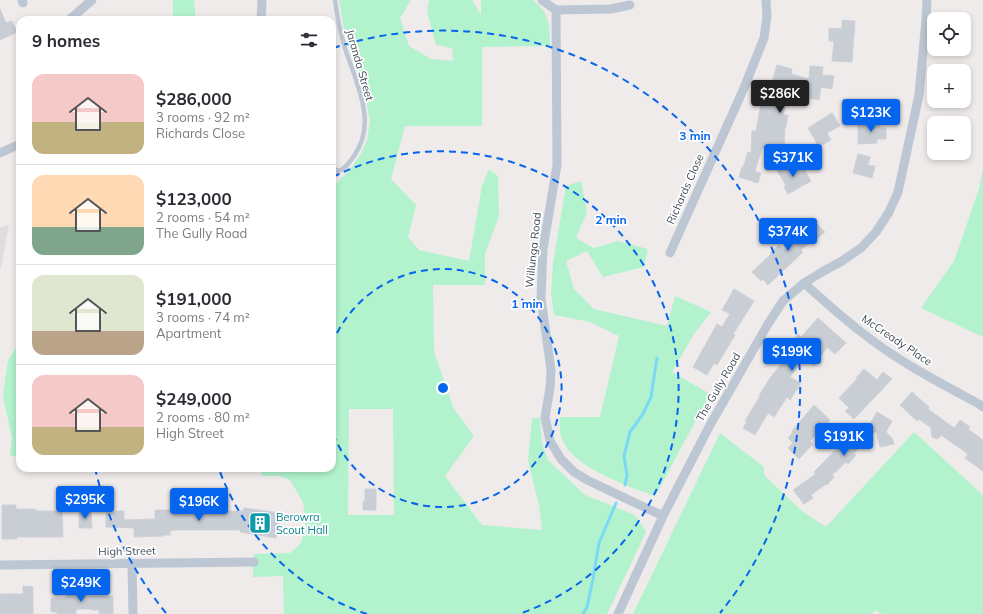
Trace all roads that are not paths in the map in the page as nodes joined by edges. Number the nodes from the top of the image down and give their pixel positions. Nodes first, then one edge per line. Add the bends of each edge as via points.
1 (92, 0) edge
2 (262, 0) edge
3 (334, 0) edge
4 (542, 0) edge
5 (766, 0) edge
6 (927, 0) edge
7 (630, 5) dead end
8 (556, 10) junction
9 (74, 16) edge
10 (262, 16) edge
11 (16, 146) edge
12 (0, 153) edge
13 (336, 172) edge
14 (670, 253) dead end
15 (804, 283) junction
16 (983, 407) edge
17 (663, 516) junction
18 (254, 562) dead end
19 (132, 563) junction
20 (0, 565) edge
21 (133, 614) edge
22 (618, 614) edge

1 - 9 street
2 - 10 street
3 - 13 lane, Jaranda Street via 345,50 356,80 365,118 363,139 357,152 341,171
4 - 8 street
5 - 14 street, Richards Close via 764,38
6 - 15 street, The Gully Road via 919,94 898,192 876,232 861,248
7 - 8 street via 611,9
8 - 17 street, Willunga Road via 556,165 543,249 541,298 551,370 545,418 550,440 561,459 574,472
11 - 12 street
15 - 16 street, McCready Place via 870,338 908,364
15 - 17 street, The Gully Road via 783,302 768,324 712,421
17 - 22 street, The Gully Road
18 - 19 street, High Street
19 - 20 street, High Street
19 - 21 street

